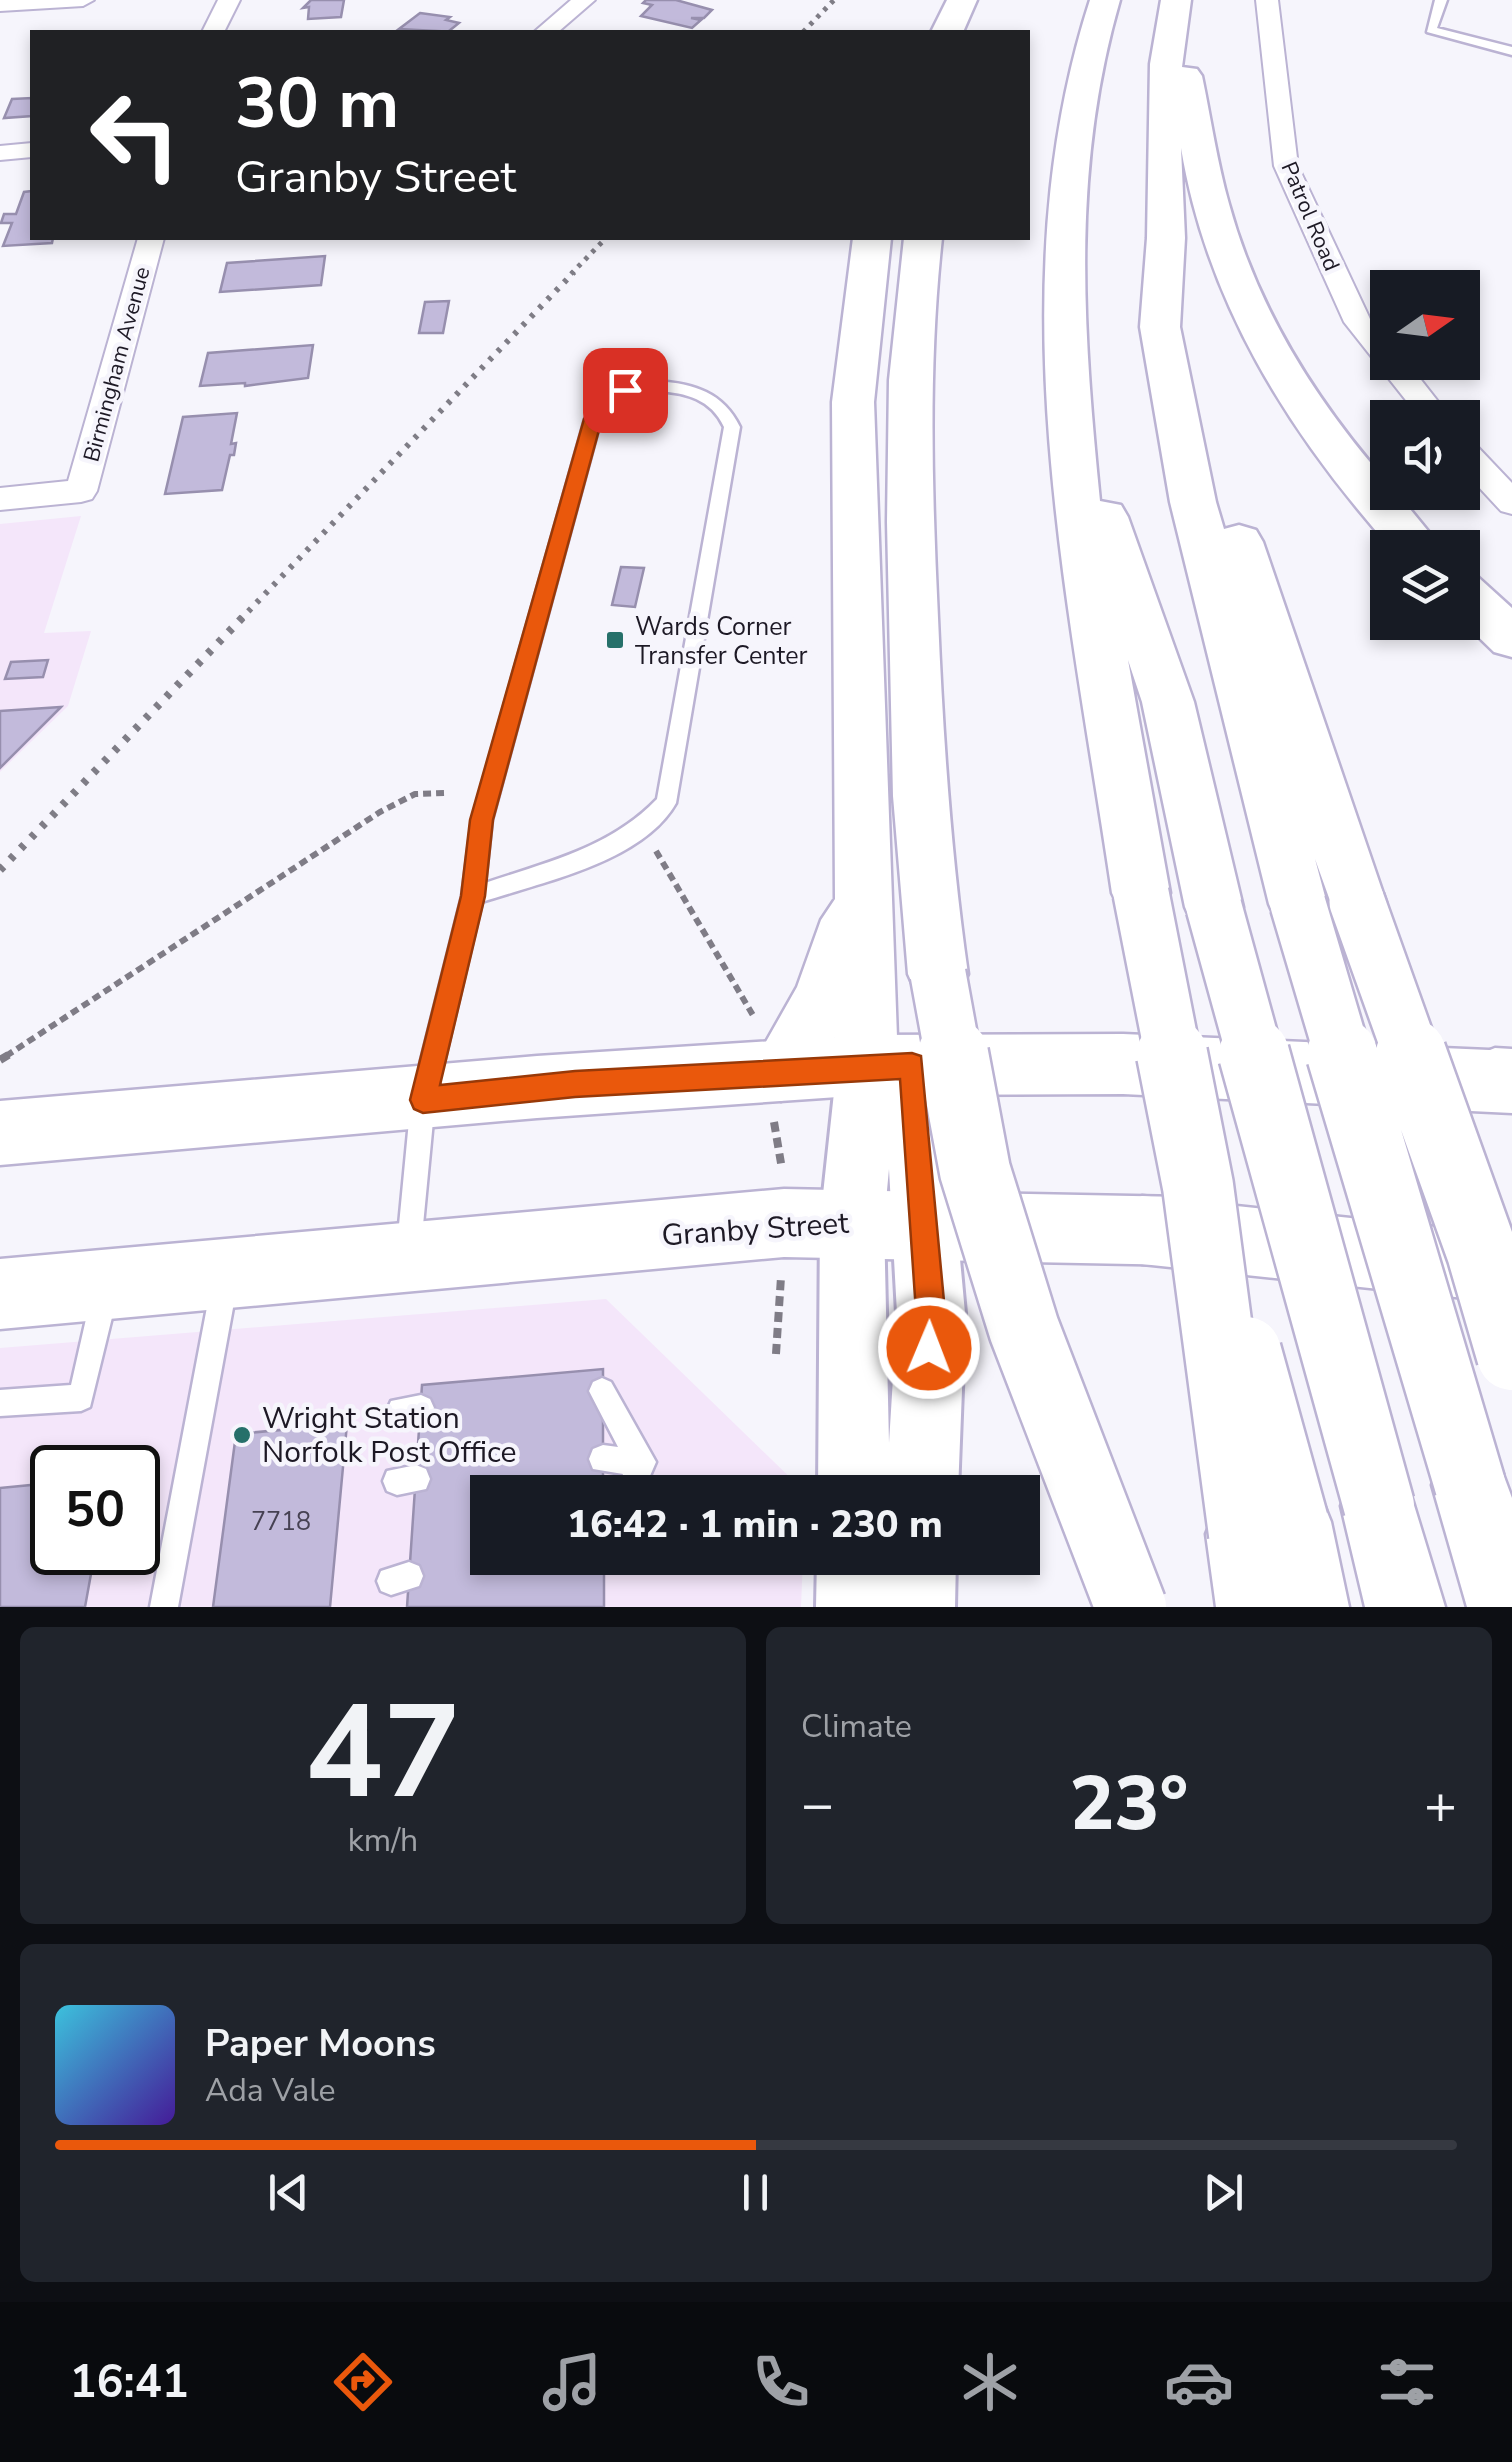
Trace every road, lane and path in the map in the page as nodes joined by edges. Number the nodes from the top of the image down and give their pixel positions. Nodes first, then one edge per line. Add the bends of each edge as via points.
1 (83, 0) edge
2 (229, 0) edge
3 (584, 0) edge
4 (1087, 0) edge
5 (1105, 0) edge
6 (1267, 0) edge
7 (1440, 0) edge
8 (0, 5) edge
9 (1174, 8) edge
10 (214, 30) edge
11 (547, 30) edge
12 (1512, 51) edge
13 (1085, 65) junction
14 (30, 150) edge
15 (0, 152) edge
16 (150, 240) edge
17 (872, 240) edge
18 (923, 240) edge
19 (1370, 337) edge
20 (1405, 380) edge
21 (1421, 400) edge
22 (1068, 410) junction
23 (1480, 468) edge
24 (0, 499) edge
25 (1512, 503) edge
26 (1404, 530) edge
27 (1480, 608) edge
28 (1512, 638) edge
29 (444, 793) dead end
30 (863, 879) junction
31 (473, 896) junction
32 (1328, 903) junction
33 (0, 1060) edge
34 (889, 1065) junction
35 (781, 1070) junction
36 (1506, 1080) edge
37 (423, 1100) junction
38 (0, 1133) edge
39 (852, 1222) junction
40 (924, 1223) junction
41 (1502, 1254) edge
42 (408, 1257) junction
43 (226, 1274) junction
44 (107, 1285) junction
45 (0, 1294) edge
46 (1512, 1315) edge
47 (1512, 1355) edge
48 (602, 1391) dead end
49 (0, 1403) edge
50 (603, 1459) dead end
51 (642, 1462) junction
52 (636, 1475) edge
53 (854, 1475) edge
54 (923, 1475) edge
55 (1264, 1555) edge
56 (854, 1575) edge
57 (918, 1575) edge
58 (164, 1607) edge
59 (854, 1607) edge
60 (917, 1607) edge
61 (1131, 1607) edge
62 (1309, 1607) edge
63 (1406, 1607) edge
64 (1507, 1607) edge

1 - 8 street
2 - 10 street
3 - 11 street
4 - 13 main road
5 - 13 main road
6 - 19 street, Patrol Road via 1286,166
7 - 12 lane via 1430,30
9 - 26 main road via 1210,203 1248,304 1312,415
9 - 32 main road via 1162,142 1166,238 1160,328 1193,502
13 - 22 main road via 1063,261
14 - 15 street
16 - 24 street, Birmingham Avenue via 81,492
17 - 30 main road via 853,402
18 - 61 main road, bridge via 908,465 918,790 938,974 974,1172 1024,1329
20 - 21 street, Patrol Road
22 - 55 main road, bridge via 1140,893
22 - 63 main road, bridge via 1168,702 1214,906
23 - 25 street
27 - 28 main road
29 - 33 path via 415,794 380,812
30 - 34 main road
30 - 35 main road via 823,1001
31 - 31 lane via 482,820 593,419 605,401 625,390 684,388 718,404 732,427 666,803 626,841
31 - 37 lane
32 - 41 main road, bridge
32 - 64 main road, bridge via 1470,1485
34 - 35 main road
34 - 36 main road via 1123,1064
34 - 39 main road
34 - 40 main road
35 - 37 main road
37 - 38 main road
37 - 42 lane
39 - 40 main road, Granby Street
39 - 42 main road, Granby Street
39 - 53 main road
40 - 41 main road, Granby Street
40 - 54 main road via 931,1312
41 - 46 main road, bridge
41 - 47 main road, bridge
42 - 43 main road, Granby Street
43 - 44 main road, Granby Street
43 - 58 lane
44 - 45 main road, Granby Street
44 - 49 lane via 82,1398
48 - 51 lane
50 - 51 lane
51 - 52 lane
55 - 62 main road
56 - 59 main road
57 - 60 main road

